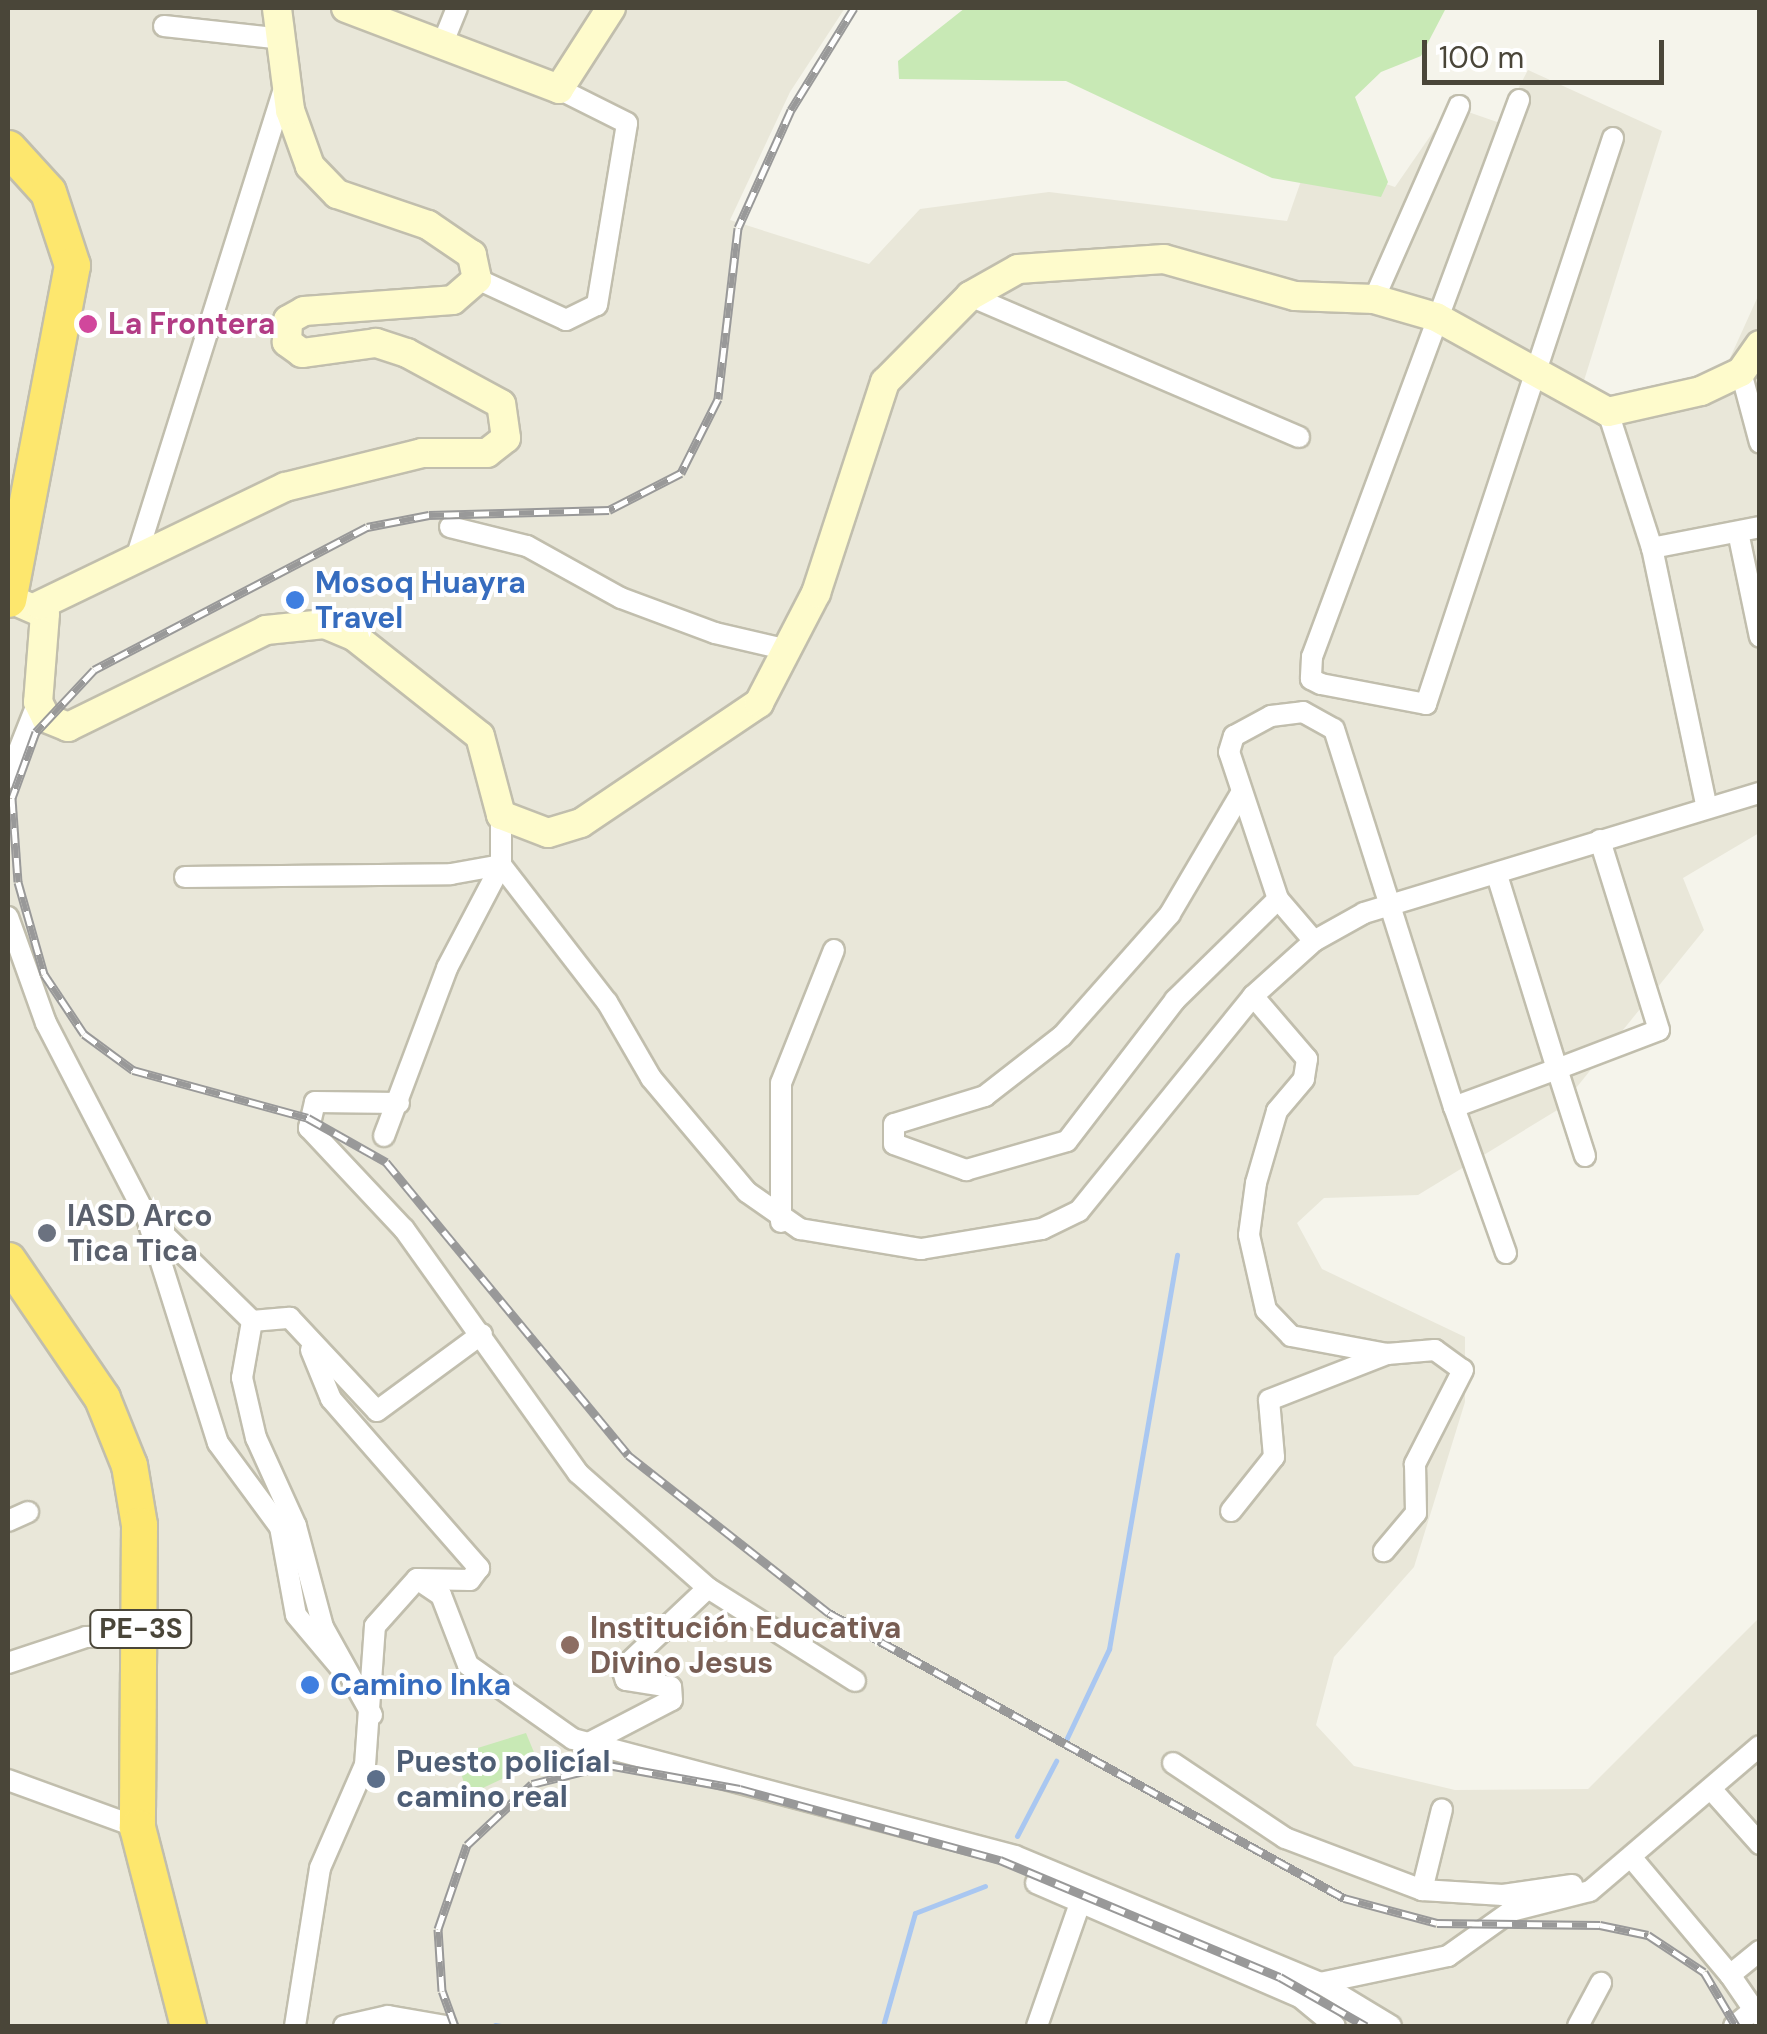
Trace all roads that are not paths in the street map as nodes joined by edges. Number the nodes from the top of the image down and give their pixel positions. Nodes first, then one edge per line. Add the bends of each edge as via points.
1 (277, 8) edge
2 (346, 8) edge
3 (457, 8) edge
4 (611, 8) edge
5 (164, 26) dead end
6 (282, 39) junction
7 (444, 40) junction
8 (287, 72) junction
9 (559, 89) junction
10 (1519, 100) dead end
11 (1458, 106) dead end
12 (1613, 138) dead end
13 (8, 148) edge
14 (477, 279) junction
15 (970, 296) junction
16 (1374, 299) junction
17 (1436, 317) junction
18 (1760, 345) edge
19 (1533, 370) junction
20 (1741, 372) junction
21 (1608, 412) junction
22 (1300, 437) dead end
23 (1760, 443) edge
24 (450, 527) dead end
25 (1760, 527) edge
26 (1738, 532) junction
27 (1652, 548) junction
28 (138, 552) junction
29 (19, 600) edge
30 (1760, 636) edge
31 (788, 650) junction
32 (38, 702) junction
33 (8, 778) edge
34 (1760, 793) edge
35 (1240, 795) junction
36 (1706, 804) junction
37 (501, 816) junction
38 (1600, 840) junction
39 (501, 864) junction
40 (1497, 874) junction
41 (185, 878) dead end
42 (1278, 899) junction
43 (1390, 905) junction
44 (8, 917) edge
45 (1314, 942) junction
46 (834, 950) dead end
47 (1254, 996) junction
48 (1557, 1070) junction
49 (399, 1103) junction
50 (1454, 1107) junction
51 (384, 1136) dead end
52 (1586, 1156) dead end
53 (147, 1218) junction
54 (781, 1222) junction
55 (1506, 1253) dead end
56 (8, 1260) edge
57 (252, 1320) junction
58 (482, 1334) junction
59 (311, 1350) junction
60 (1387, 1354) junction
61 (1231, 1511) dead end
62 (28, 1512) dead end
63 (8, 1521) edge
64 (1384, 1551) dead end
65 (416, 1579) junction
66 (708, 1588) junction
67 (141, 1636) junction
68 (8, 1664) edge
69 (340, 1666) junction
70 (855, 1682) dead end
71 (372, 1715) junction
72 (587, 1744) junction
73 (1760, 1746) edge
74 (1173, 1763) dead end
75 (8, 1780) edge
76 (1711, 1789) junction
77 (1442, 1809) dead end
78 (137, 1827) junction
79 (1760, 1844) edge
80 (1631, 1857) junction
81 (1603, 1880) junction
82 (1036, 1883) dead end
83 (1422, 1890) junction
84 (1072, 1893) junction
85 (1760, 1951) edge
86 (1730, 1975) junction
87 (1320, 1982) junction
88 (1601, 1983) dead end
89 (1757, 2013) edge
90 (1371, 2019) edge
91 (188, 2026) edge
92 (294, 2026) edge
93 (344, 2026) edge
94 (446, 2026) edge
95 (1036, 2026) edge
96 (1334, 2026) edge
97 (1391, 2026) edge
98 (1578, 2026) edge
99 (1734, 2026) edge

1 - 6 main road
2 - 7 main road
3 - 7 street
4 - 9 main road
5 - 6 street
6 - 8 main road
7 - 9 main road
8 - 14 main road via 298,143 322,180 368,207 428,224 472,255
8 - 28 street
9 - 14 street via 627,123 598,306 566,320
10 - 17 street
11 - 16 street
12 - 19 street
13 - 29 highway via 48,192 72,264
14 - 28 main road via 453,300 304,311 285,336 302,353 390,346 489,394 510,427 498,448 350,467
15 - 16 main road via 1046,260 1164,258 1295,296
15 - 22 street
15 - 31 main road via 885,382
16 - 17 main road
17 - 19 main road
17 - 19 street via 1311,679 1403,707 1426,704
18 - 20 main road
19 - 21 main road
20 - 21 main road
20 - 23 street
21 - 27 street
24 - 31 street via 527,546 622,598 715,633
25 - 26 street
26 - 27 street
26 - 30 street
27 - 36 street
28 - 29 main road
29 - 32 main road via 48,637
31 - 37 main road via 759,702 730,729 580,823 534,835
32 - 33 street
32 - 37 main road via 50,722 74,726 266,630 325,624 354,636 480,736
34 - 36 street
35 - 42 street
35 - 42 street via 1170,914 1062,1036 985,1096 894,1124 894,1144 966,1170 1067,1140 1175,1000
35 - 43 street via 1234,736 1303,712 1334,729
36 - 38 street
37 - 39 street
38 - 40 street
38 - 48 street via 1658,1034
39 - 41 street
39 - 49 street via 447,968
39 - 54 street via 607,1002 651,1078
40 - 43 street
40 - 48 street
42 - 45 street
43 - 45 street
43 - 50 street
44 - 53 street via 46,1023
45 - 47 street
46 - 54 street via 781,1083
47 - 54 street via 1104,1186 1063,1221 921,1250
47 - 60 street via 1307,1059 1304,1079 1277,1110 1256,1183 1249,1235 1266,1310 1291,1336
48 - 50 street
48 - 52 street
49 - 51 street
49 - 58 street via 315,1102 308,1128 404,1230
50 - 55 street
53 - 57 street
53 - 69 street via 218,1442 280,1527 296,1615
56 - 67 highway, PE-3S via 86,1370 123,1446 139,1524
57 - 59 street via 286,1316
57 - 69 street via 242,1378 256,1438 296,1526
58 - 59 street via 383,1411
58 - 66 street via 578,1473
59 - 65 street via 331,1399 479,1568 470,1580
60 - 61 street via 1270,1400 1274,1458
60 - 64 street via 1435,1350 1463,1370 1415,1464 1416,1513
62 - 63 street
65 - 71 street via 374,1626
65 - 72 street via 442,1595 468,1665
66 - 70 street
66 - 72 street via 622,1669 626,1680 671,1687 672,1700
67 - 68 street via 86,1637
67 - 78 highway, PE-3S
69 - 71 street
71 - 92 street via 365,1764 320,1868
72 - 84 street via 950,1836
73 - 76 street
74 - 83 street via 1286,1838
75 - 78 street
76 - 79 street
76 - 80 street
77 - 83 street
78 - 91 highway, PE-3S
80 - 81 street
80 - 86 street
81 - 83 street via 1503,1895
81 - 87 street via 1504,1915 1462,1951
82 - 84 street
84 - 87 street
84 - 95 street
84 - 96 street via 1291,1992
85 - 86 street
86 - 89 street
87 - 90 street
88 - 98 street
89 - 99 street
90 - 97 street
93 - 94 street via 388,2016

